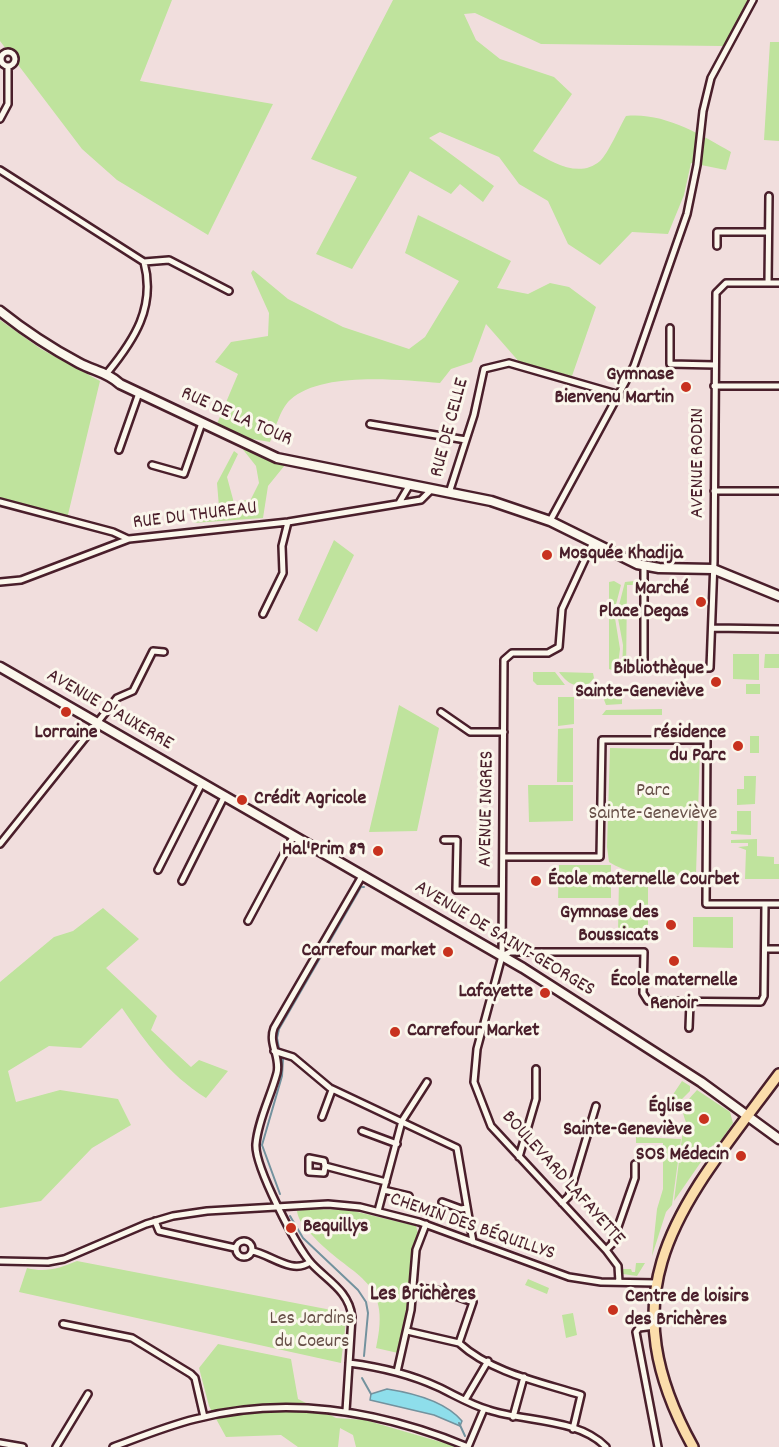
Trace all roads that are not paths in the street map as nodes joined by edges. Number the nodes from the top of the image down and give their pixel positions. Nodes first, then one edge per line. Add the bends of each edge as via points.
1 (753, 0) edge
2 (2, 51) edge
3 (8, 66) junction
4 (0, 119) edge
5 (0, 170) edge
6 (769, 196) dead end
7 (768, 232) junction
8 (717, 246) dead end
9 (144, 262) junction
10 (768, 283) junction
11 (779, 283) edge
12 (229, 291) dead end
13 (0, 311) edge
14 (670, 328) dead end
15 (714, 365) junction
16 (108, 372) junction
17 (714, 386) junction
18 (779, 386) edge
19 (140, 393) junction
20 (620, 396) junction
21 (203, 422) junction
22 (370, 424) dead end
23 (466, 440) junction
24 (118, 450) dead end
25 (152, 465) dead end
26 (410, 486) junction
27 (430, 490) junction
28 (714, 491) junction
29 (779, 491) edge
30 (449, 493) junction
31 (0, 502) edge
32 (399, 503) junction
33 (550, 520) junction
34 (288, 522) junction
35 (129, 539) junction
36 (593, 542) junction
37 (644, 566) junction
38 (713, 569) junction
39 (0, 582) edge
40 (779, 596) edge
41 (263, 614) dead end
42 (712, 628) junction
43 (779, 629) edge
44 (164, 652) dead end
45 (0, 667) edge
46 (441, 712) dead end
47 (98, 723) junction
48 (504, 732) junction
49 (202, 783) junction
50 (224, 797) junction
51 (293, 837) junction
52 (444, 840) dead end
53 (0, 844) edge
54 (503, 857) junction
55 (158, 870) dead end
56 (362, 876) junction
57 (182, 881) dead end
58 (502, 890) junction
59 (765, 904) junction
60 (779, 904) edge
61 (248, 921) dead end
62 (765, 949) junction
63 (779, 949) edge
64 (502, 956) junction
65 (690, 1002) junction
66 (689, 1028) dead end
67 (274, 1051) junction
68 (536, 1069) dead end
69 (779, 1074) edge
70 (427, 1082) dead end
71 (332, 1090) junction
72 (596, 1106) dead end
73 (748, 1114) junction
74 (322, 1118) dead end
75 (402, 1121) junction
76 (362, 1131) dead end
77 (779, 1140) edge
78 (396, 1144) junction
79 (519, 1157) junction
80 (635, 1164) dead end
81 (325, 1166) dead end
82 (386, 1182) junction
83 (384, 1190) junction
84 (409, 1196) dead end
85 (442, 1202) dead end
86 (562, 1203) junction
87 (278, 1207) junction
88 (467, 1208) junction
89 (378, 1211) junction
90 (155, 1221) junction
91 (426, 1224) junction
92 (473, 1242) junction
93 (235, 1248) junction
94 (606, 1250) junction
95 (252, 1251) junction
96 (0, 1261) edge
97 (310, 1262) junction
98 (619, 1282) junction
99 (657, 1283) junction
100 (414, 1287) junction
101 (63, 1324) dead end
102 (655, 1326) junction
103 (407, 1331) junction
104 (459, 1343) junction
105 (488, 1361) junction
106 (349, 1364) junction
107 (397, 1372) junction
108 (524, 1377) junction
109 (88, 1394) dead end
110 (465, 1400) junction
111 (484, 1409) junction
112 (346, 1411) junction
113 (204, 1417) junction
114 (513, 1417) junction
115 (573, 1429) junction
116 (0, 1443) edge
117 (23, 1447) edge
118 (56, 1447) edge
119 (113, 1447) edge
120 (468, 1447) edge
121 (606, 1447) edge
122 (658, 1447) edge
123 (693, 1447) edge

1 - 20 street via 706,93 692,192 678,244
2 - 3 street via 2,63
2 - 3 street via 15,58
3 - 4 street via 8,105
5 - 9 street
6 - 7 street
7 - 8 street via 717,232
7 - 10 street
9 - 12 street via 169,260
9 - 16 street via 146,313 124,353
10 - 11 street
10 - 15 street, AVENUE RODIN via 730,282 720,286 716,297
13 - 16 main road, RUE DE LA TOUR via 50,347 93,370
14 - 15 street via 670,364
15 - 17 street, AVENUE RODIN
16 - 19 main road, RUE DE LA TOUR via 120,384
17 - 18 street
17 - 28 street, AVENUE RODIN
19 - 21 main road, RUE DE LA TOUR
19 - 24 street
20 - 23 street, RUE DE CELLE via 504,362 484,369
20 - 33 street
21 - 25 street via 184,474
21 - 26 main road, RUE DE LA TOUR via 277,458
22 - 23 street
23 - 30 street, RUE DE CELLE
26 - 27 main road, RUE DE LA TOUR
26 - 32 street
27 - 30 main road, RUE DE LA TOUR
27 - 32 street, RUE DU THUREAU via 421,500
28 - 29 street
28 - 38 street, AVENUE RODIN
30 - 33 main road, RUE DE LA TOUR via 491,501
31 - 35 street
32 - 34 street, RUE DU THUREAU
33 - 36 main road, RUE DE LA TOUR
34 - 35 street, RUE DU THUREAU
34 - 41 street via 282,546 283,573
35 - 39 street, RUE DU THUREAU via 21,579
36 - 37 main road, RUE DE LA TOUR
36 - 48 street, AVENUE INGRES via 562,609 559,647 548,653 506,656
37 - 38 main road
37 - 42 street, AVENUE RODIN via 645,667 710,668
38 - 40 main road
38 - 42 street, AVENUE RODIN
42 - 43 street
44 - 47 street via 153,651 133,691 117,698
45 - 47 main road, AVENUE D'AUXERRE
46 - 48 street via 470,732
47 - 49 main road, AVENUE D'AUXERRE
47 - 53 street
48 - 54 street, AVENUE INGRES
49 - 50 main road, AVENUE DE SAINT-GEORGES
49 - 55 street
50 - 51 main road, AVENUE DE SAINT-GEORGES
50 - 57 street
51 - 56 main road, AVENUE DE SAINT-GEORGES
51 - 61 street
52 - 58 street via 457,840 456,890
54 - 58 street, AVENUE INGRES
54 - 59 street via 600,857 602,740 707,740 706,904
56 - 64 main road, AVENUE DE SAINT-GEORGES
56 - 67 street via 273,1028
58 - 64 street, AVENUE INGRES
59 - 60 street
59 - 62 street
62 - 63 street
62 - 65 street via 763,1001
64 - 65 street via 510,952 644,952 645,1000
64 - 73 main road, AVENUE DE SAINT-GEORGES
64 - 79 street, BOULEVARD LAFAYETTE via 477,1049 474,1082 491,1126
65 - 66 street
67 - 71 street via 293,1057
67 - 87 street via 277,1072 256,1147
68 - 79 street via 536,1099
69 - 73 main road
70 - 75 street
71 - 74 street
71 - 75 street
72 - 86 street via 569,1196
73 - 77 main road, AVENUE DE SAINT-GEORGES
73 - 99 main road via 684,1205 666,1246
75 - 78 street
75 - 88 street via 457,1148
76 - 78 street
78 - 82 street
79 - 86 street, BOULEVARD LAFAYETTE
80 - 94 street via 635,1178 612,1244
81 - 82 street
82 - 83 street
83 - 84 street
83 - 89 street
85 - 88 street
86 - 94 street, BOULEVARD LAFAYETTE
87 - 89 street, CHEMIN DES BÉQUILLYS via 344,1204
87 - 90 street, CHEMIN DES BÉQUILLYS via 207,1211
87 - 97 street
88 - 92 street
89 - 91 street, CHEMIN DES BÉQUILLYS
90 - 93 street via 159,1231
90 - 96 street, CHEMIN DES BÉQUILLYS via 64,1258 32,1263
91 - 92 street, CHEMIN DES BÉQUILLYS
91 - 100 street via 417,1250
92 - 98 street, CHEMIN DES BÉQUILLYS via 569,1277
93 - 95 street via 241,1257
93 - 95 street via 245,1241
94 - 98 street, BOULEVARD LAFAYETTE via 618,1266
95 - 97 street via 287,1265 300,1267
97 - 106 street via 341,1290 350,1305
98 - 99 street
99 - 102 main road
100 - 103 street
100 - 104 street via 473,1302
101 - 113 street via 132,1338 191,1374
102 - 122 street via 636,1332
102 - 123 main road via 661,1370 671,1403
103 - 104 street
103 - 107 street
104 - 105 street
105 - 108 street
105 - 110 street
106 - 107 street
106 - 112 street
107 - 110 street
108 - 114 street
108 - 115 street via 581,1395
109 - 118 street
110 - 111 street
111 - 114 street
111 - 120 street
112 - 113 street via 280,1408
112 - 120 street via 405,1423
113 - 119 street
114 - 115 street
115 - 121 street
116 - 117 street

